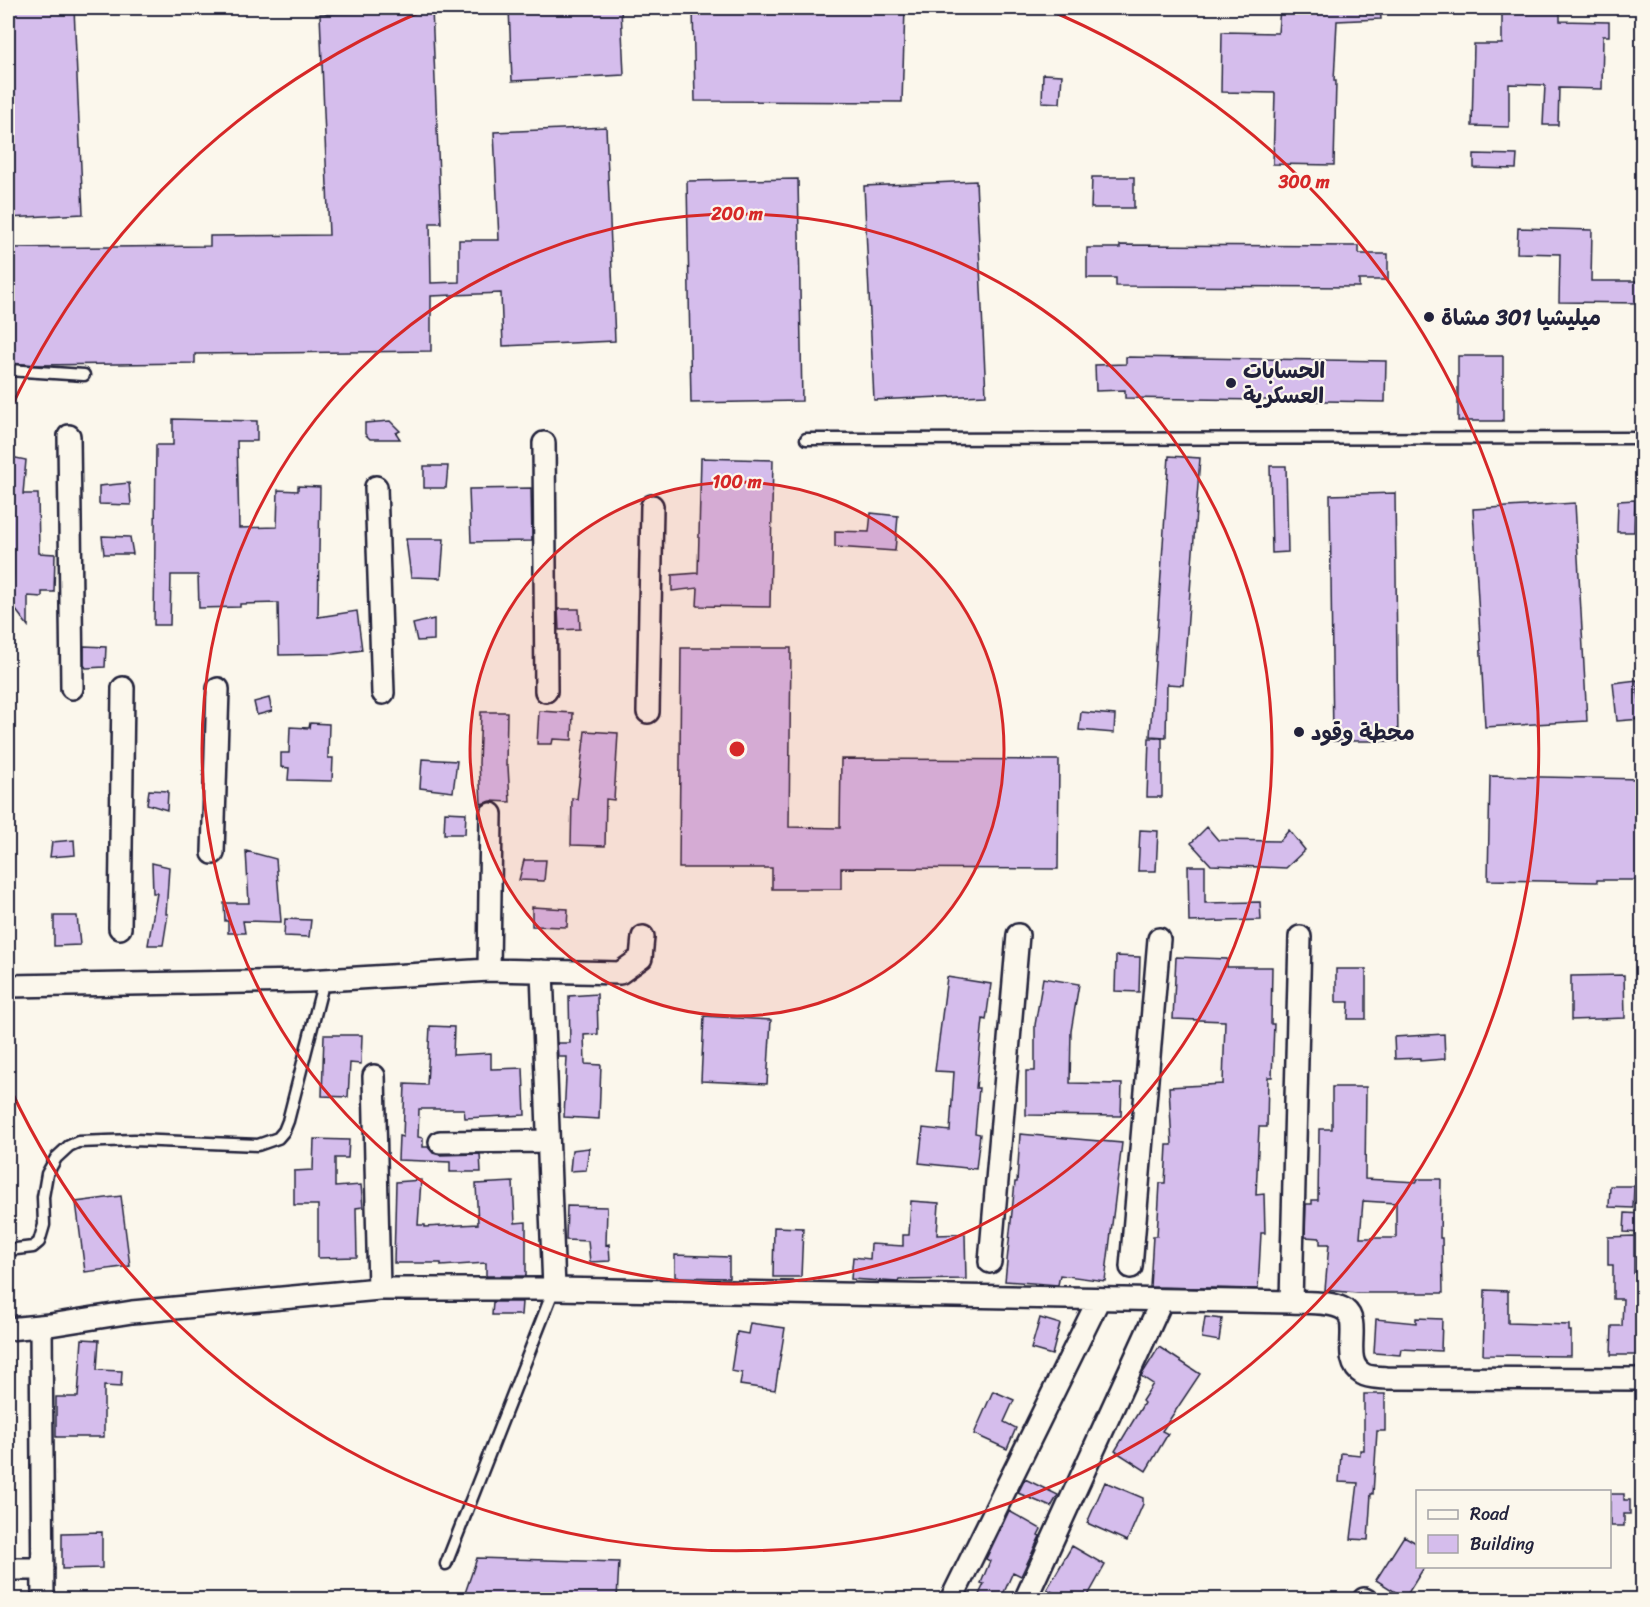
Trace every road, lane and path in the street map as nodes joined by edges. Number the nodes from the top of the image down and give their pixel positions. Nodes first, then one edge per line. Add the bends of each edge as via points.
1 (8, 370) edge
2 (84, 375) dead end
3 (69, 436) dead end
4 (1642, 438) edge
5 (806, 439) dead end
6 (544, 443) dead end
7 (376, 487) dead end
8 (652, 507) dead end
9 (72, 688) dead end
10 (123, 688) dead end
11 (218, 690) dead end
12 (546, 691) dead end
13 (383, 693) dead end
14 (648, 712) dead end
15 (491, 814) dead end
16 (213, 853) dead end
17 (120, 928) dead end
18 (1018, 935) dead end
19 (643, 937) dead end
20 (1300, 937) dead end
21 (1159, 939) dead end
22 (489, 970) junction
23 (542, 971) junction
24 (324, 980) junction
25 (8, 986) edge
26 (374, 1076) dead end
27 (440, 1142) dead end
28 (548, 1142) junction
29 (8, 1250) edge
30 (990, 1262) dead end
31 (1131, 1267) dead end
32 (554, 1289) junction
33 (379, 1290) junction
34 (1099, 1299) junction
35 (1162, 1300) junction
36 (1291, 1302) junction
37 (41, 1326) junction
38 (8, 1329) edge
39 (1642, 1379) edge
40 (446, 1564) dead end
41 (8, 1569) edge
42 (43, 1569) junction
43 (43, 1599) edge
44 (951, 1599) edge
45 (1025, 1599) edge

1 - 2 lane
3 - 9 street
4 - 5 lane
6 - 12 street
7 - 13 street
8 - 14 street
10 - 17 street
11 - 16 street
15 - 22 street
18 - 30 street
19 - 23 street via 641,958 620,973
20 - 36 street
21 - 31 street
22 - 23 street
22 - 24 street
23 - 28 street
24 - 25 street
24 - 29 lane via 288,1121 278,1137 258,1145 78,1142 56,1158 47,1174 39,1242 33,1247
26 - 33 street
27 - 28 street
28 - 32 street
32 - 33 street
32 - 34 street
32 - 40 lane
33 - 37 street via 132,1312
34 - 35 street
34 - 44 street
35 - 36 street
35 - 45 street
36 - 39 street via 1345,1310 1352,1322 1353,1360 1365,1375
37 - 38 street
37 - 42 street
41 - 42 street
42 - 43 street

